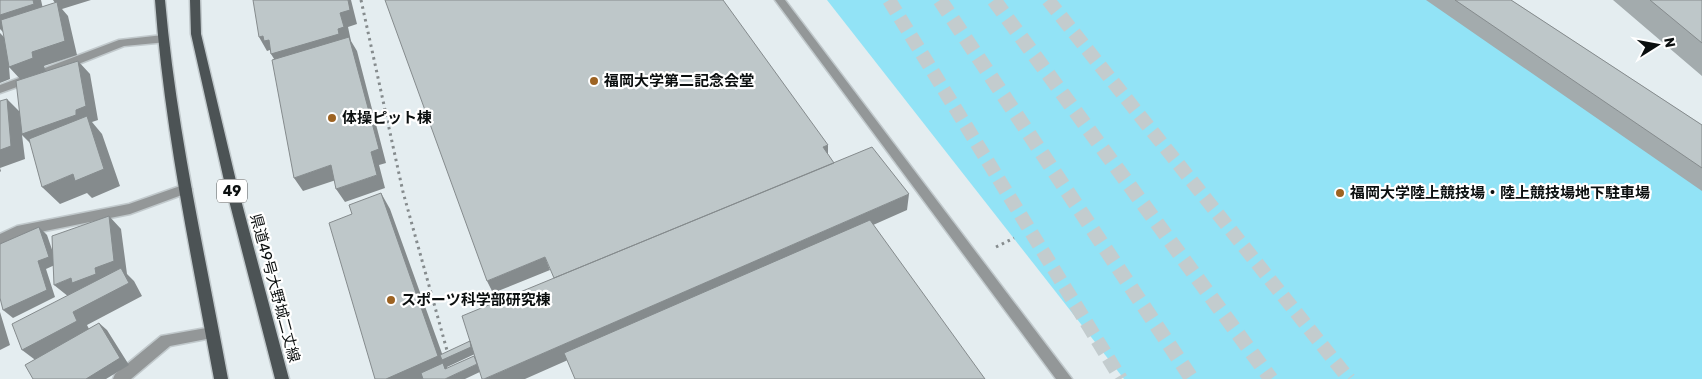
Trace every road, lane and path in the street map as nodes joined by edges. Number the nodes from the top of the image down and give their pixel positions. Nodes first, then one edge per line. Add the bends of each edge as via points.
1 (160, 0) edge
2 (195, 0) edge
3 (361, 0) edge
4 (780, 0) edge
5 (163, 39) junction
6 (0, 89) edge
7 (186, 189) junction
8 (0, 240) edge
9 (212, 333) junction
10 (448, 355) edge
11 (120, 379) edge
12 (220, 379) edge
13 (282, 379) edge
14 (1065, 379) edge

1 - 5 main road
2 - 13 main road, 県道49号大野城二丈線 / 49 via 196,34 230,185
3 - 10 path via 403,192
4 - 14 street
5 - 6 street via 123,43
5 - 7 main road
7 - 8 street via 130,209 17,231
7 - 9 main road
9 - 11 street via 166,340
9 - 12 main road

